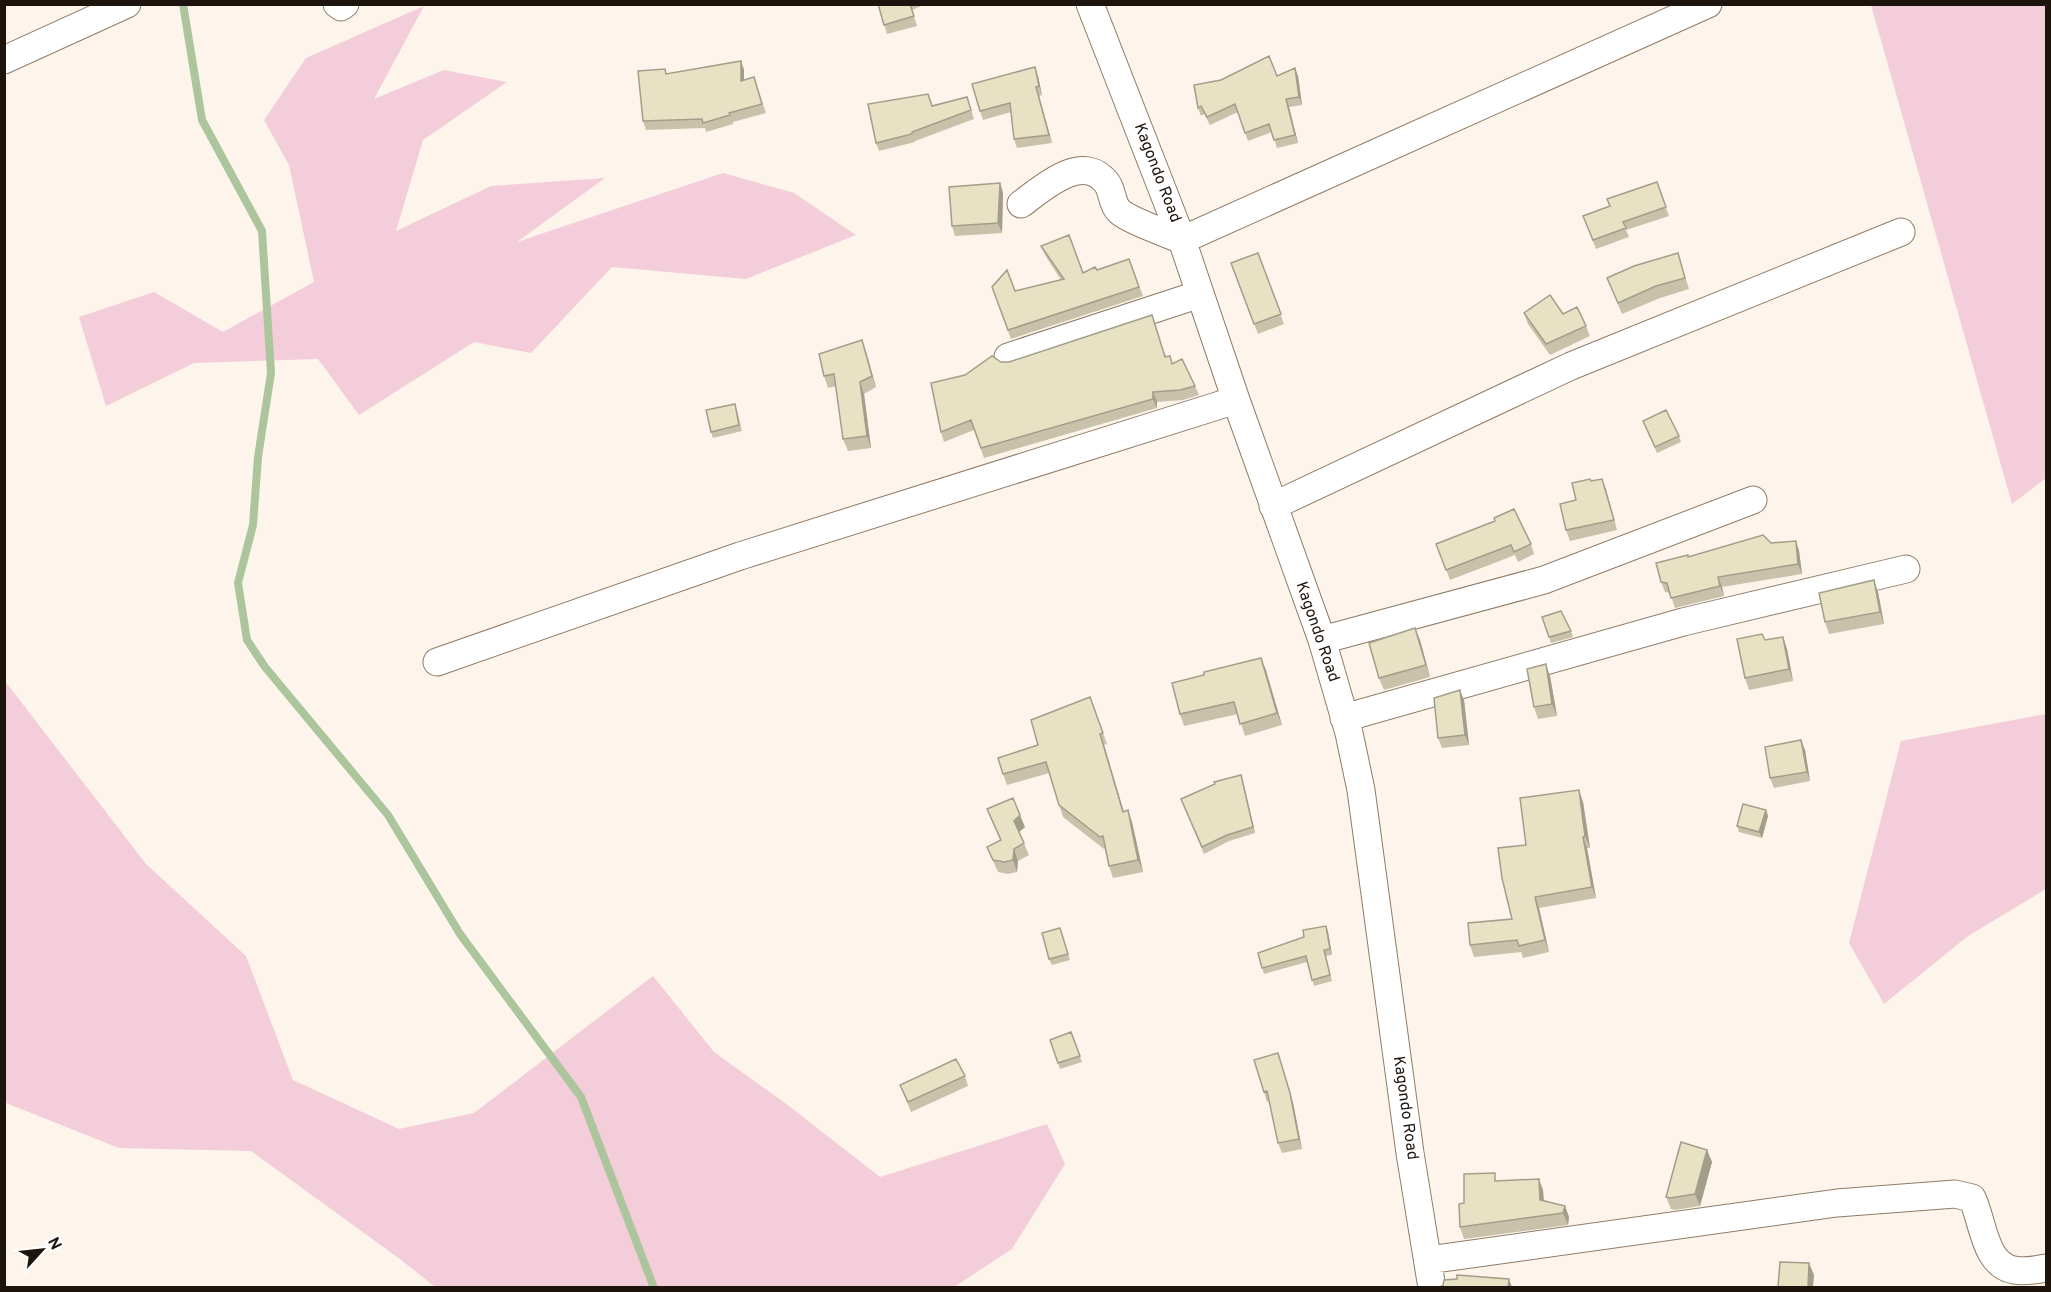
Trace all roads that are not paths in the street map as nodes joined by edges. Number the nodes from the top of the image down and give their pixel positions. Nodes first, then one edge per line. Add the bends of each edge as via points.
1 (127, 4) edge
2 (337, 4) edge
3 (345, 4) edge
4 (1090, 4) edge
5 (1708, 4) edge
6 (4, 60) edge
7 (1020, 204) dead end
8 (1900, 232) dead end
9 (1182, 240) junction
10 (1200, 294) junction
11 (1008, 357) dead end
12 (1236, 400) junction
13 (1753, 500) dead end
14 (1273, 506) junction
15 (1906, 569) dead end
16 (1322, 640) junction
17 (437, 662) dead end
18 (1344, 718) junction
19 (1428, 1260) junction
20 (2046, 1268) edge
21 (1432, 1287) edge

1 - 6 street
2 - 3 street
4 - 9 street, Kagondo Road
5 - 9 street
7 - 9 street via 1064,175 1085,170 1106,182 1119,211
8 - 14 street via 1571,366
9 - 10 street, Kagondo Road
10 - 11 street
10 - 12 street, Kagondo Road
12 - 14 street, Kagondo Road
12 - 17 street via 740,556
13 - 16 street via 1544,580
14 - 16 street, Kagondo Road
15 - 18 street via 1683,622
16 - 18 street, Kagondo Road
18 - 19 street, Kagondo Road via 1361,790
19 - 20 street via 1837,1203 1955,1194 1972,1198 1994,1259 2012,1270
19 - 21 street, Kagondo Road

